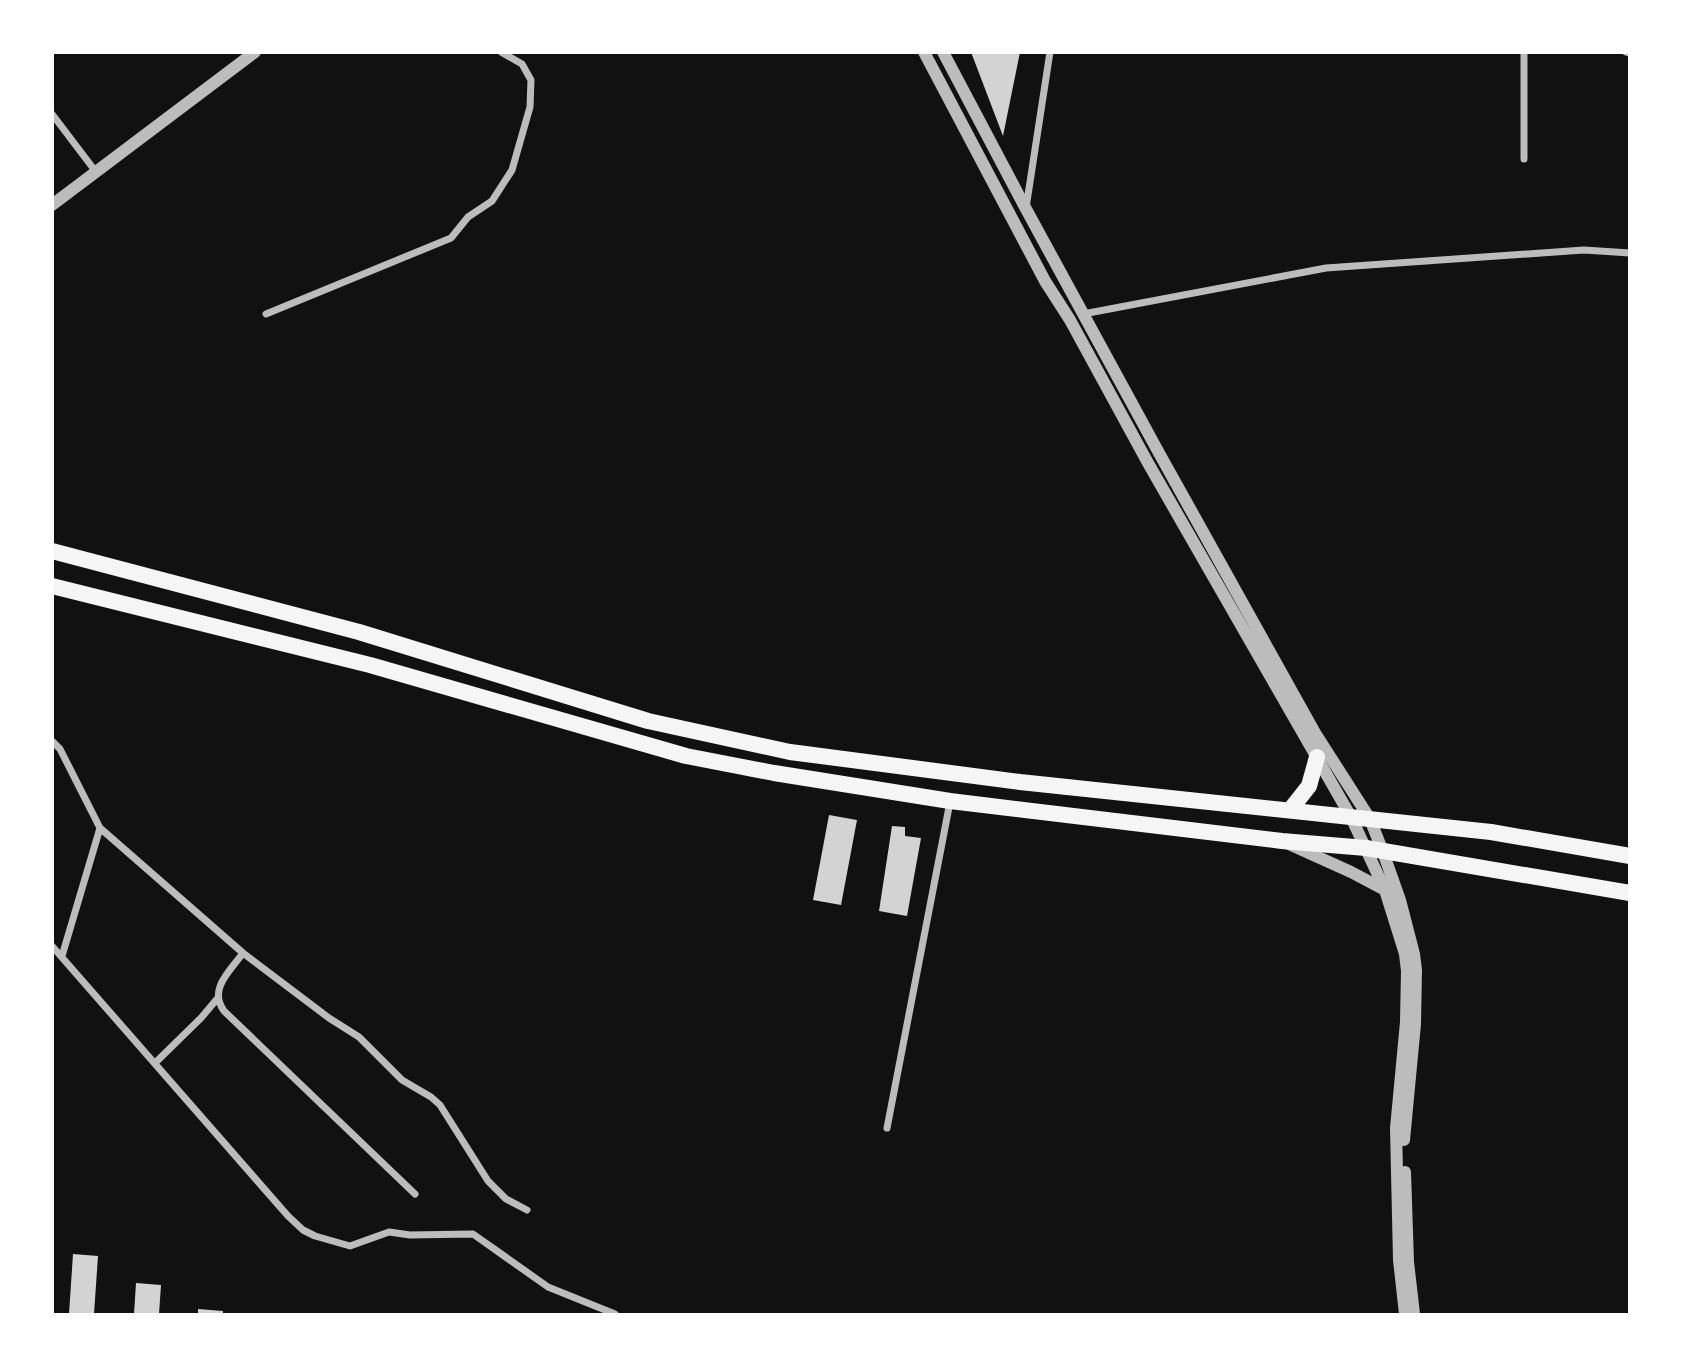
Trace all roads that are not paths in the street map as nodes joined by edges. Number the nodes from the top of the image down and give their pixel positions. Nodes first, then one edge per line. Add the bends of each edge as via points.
1 (255, 52) edge
2 (501, 52) edge
3 (924, 52) edge
4 (943, 52) edge
5 (1050, 52) edge
6 (1524, 52) edge
7 (52, 114) edge
8 (1524, 159) dead end
9 (96, 172) junction
10 (52, 205) edge
11 (1026, 209) junction
12 (1629, 253) edge
13 (266, 314) dead end
14 (1083, 314) junction
15 (52, 551) edge
16 (52, 586) edge
17 (52, 741) edge
18 (1317, 757) junction
19 (950, 801) junction
20 (1290, 810) junction
21 (1351, 817) junction
22 (1370, 819) junction
23 (100, 828) junction
24 (1282, 841) junction
25 (1366, 848) junction
26 (1383, 852) junction
27 (1629, 856) edge
28 (1385, 890) junction
29 (1629, 893) edge
30 (52, 946) edge
31 (243, 953) junction
32 (62, 956) junction
33 (217, 999) junction
34 (155, 1063) junction
35 (887, 1128) dead end
36 (415, 1194) dead end
37 (527, 1210) dead end
38 (615, 1314) edge
39 (1405, 1314) edge
40 (1414, 1314) edge

1 - 9 street
2 - 13 street via 522,64 531,80 530,107 512,170 492,201 468,217 451,237
3 - 18 street via 1045,281
4 - 11 street
5 - 11 street
6 - 8 street
7 - 9 street
9 - 10 street
11 - 14 street
12 - 14 street via 1584,250 1326,268
14 - 22 street via 1315,733
15 - 20 main road via 359,632 648,721 790,752
16 - 19 main road via 370,665 686,756
17 - 23 street
18 - 20 main road via 1309,786
18 - 21 street
19 - 24 main road
19 - 35 street
20 - 21 main road
21 - 22 main road
21 - 25 street
22 - 26 street
22 - 27 main road via 1491,832
23 - 31 street
23 - 32 street
24 - 25 main road
24 - 28 street
25 - 26 main road
25 - 28 street
26 - 29 main road
26 - 40 street via 1416,970 1404,1128
28 - 39 street via 1407,971 1396,1128
30 - 32 street
31 - 33 street via 220,985
31 - 37 street via 359,1037 402,1080 440,1105 488,1181 506,1199
32 - 34 street
33 - 34 street
33 - 36 street via 224,1011
34 - 38 street via 303,1230 350,1246 388,1232 473,1234 548,1287

